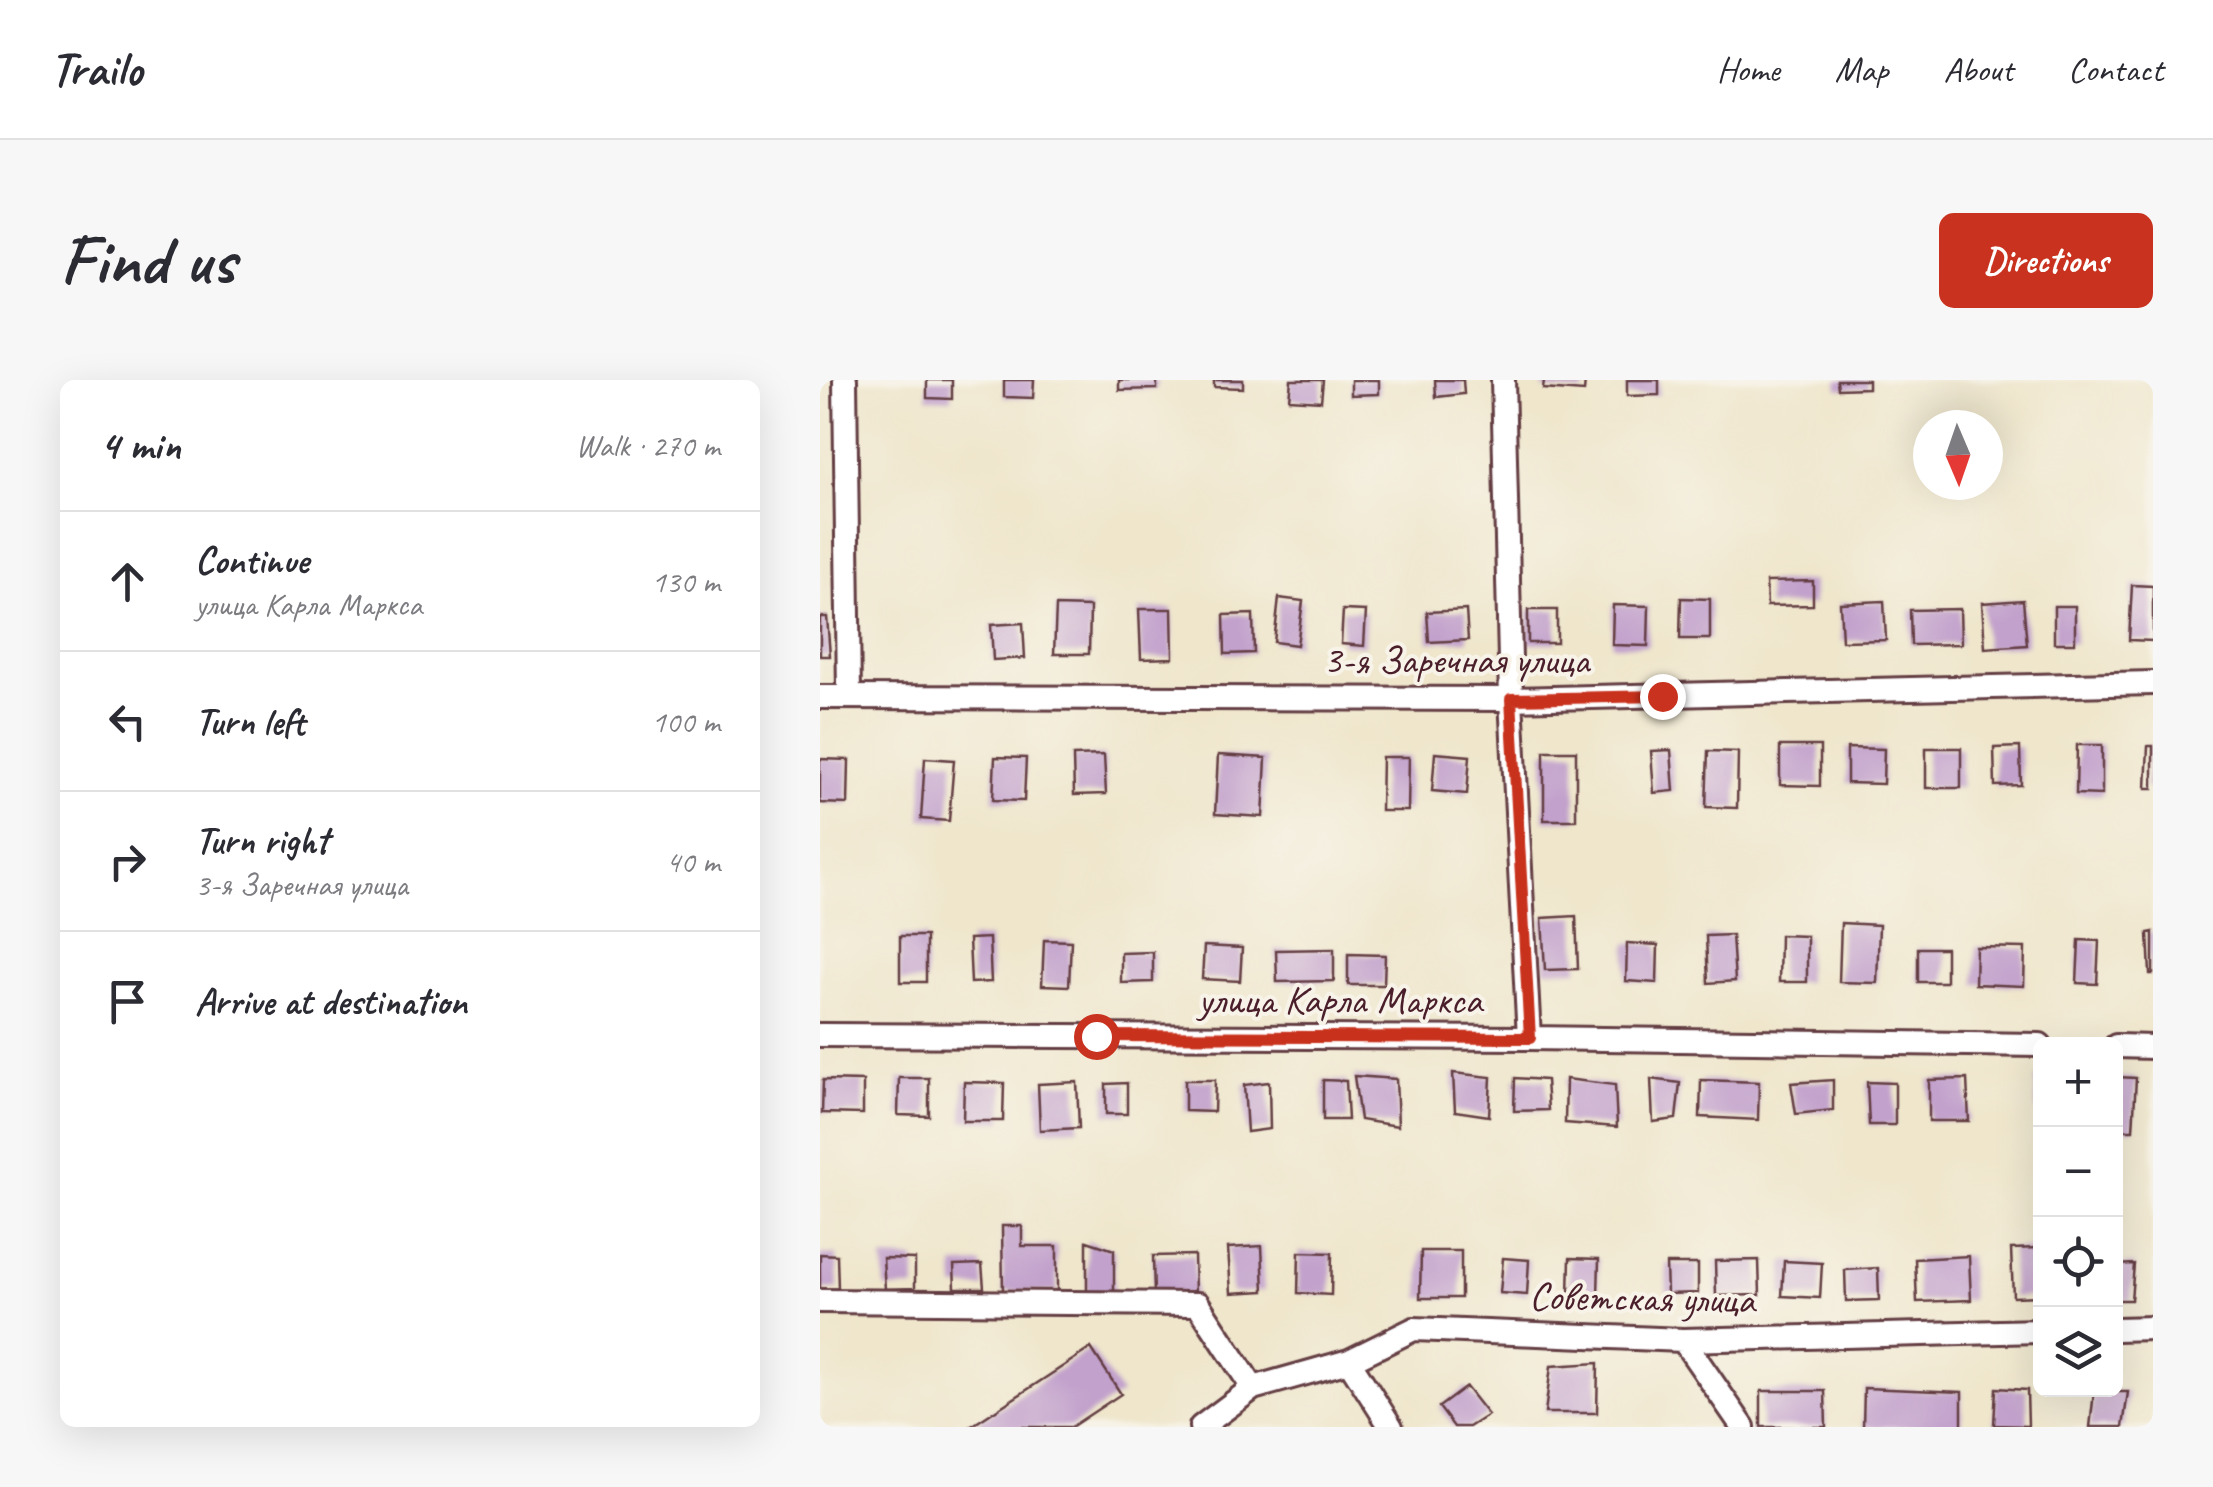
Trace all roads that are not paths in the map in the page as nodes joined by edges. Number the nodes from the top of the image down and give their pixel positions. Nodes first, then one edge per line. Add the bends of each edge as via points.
1 (845, 380) edge
2 (1502, 380) edge
3 (2153, 683) edge
4 (820, 696) edge
5 (848, 696) junction
6 (1511, 699) junction
7 (820, 1035) edge
8 (1530, 1038) junction
9 (2033, 1045) edge
10 (2123, 1046) edge
11 (2153, 1046) edge
12 (820, 1301) edge
13 (2153, 1328) edge
14 (2123, 1329) edge
15 (2033, 1331) edge
16 (1683, 1340) junction
17 (1349, 1361) junction
18 (1252, 1388) junction
19 (1201, 1427) edge
20 (1391, 1427) edge
21 (1743, 1427) edge

1 - 5 street
2 - 6 street
3 - 6 street, 3-я Заречная улица
4 - 5 street, 3-я Заречная улица
5 - 6 street, 3-я Заречная улица
6 - 8 street
7 - 8 street, улица Карла Маркса
8 - 9 street, улица Карла Маркса
10 - 11 street
12 - 18 street via 1198,1304
13 - 14 street
15 - 16 street, Советская улица
16 - 17 street, Советская улица via 1414,1329
16 - 21 street
17 - 18 street, Советская улица
17 - 20 street
18 - 19 street

